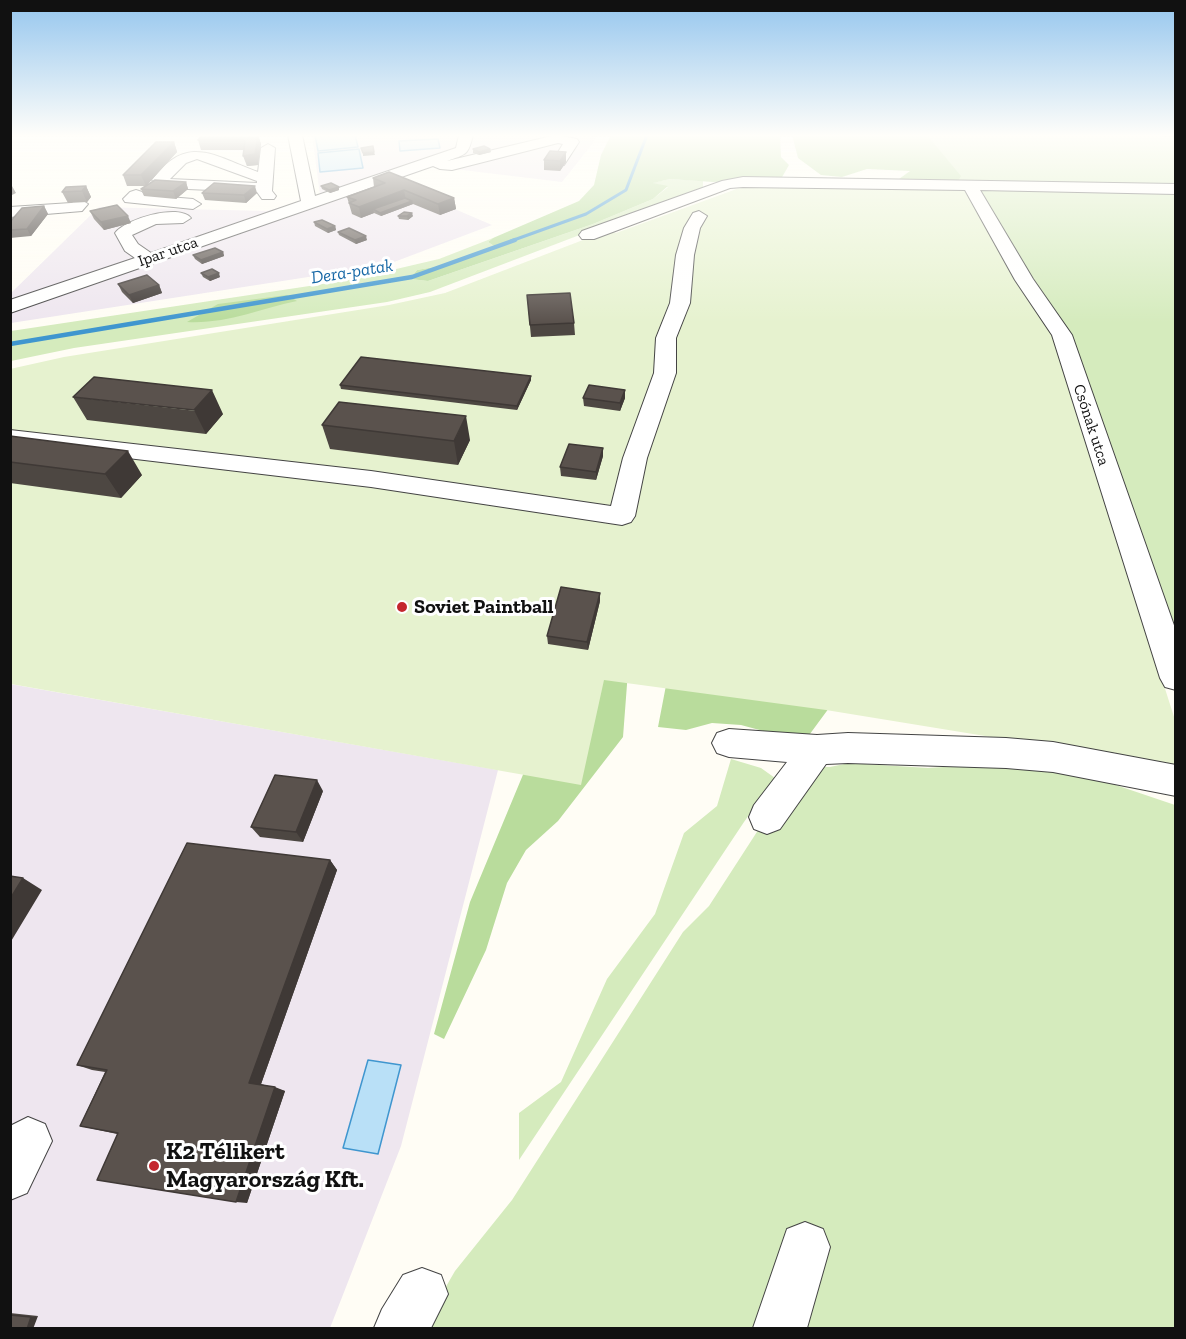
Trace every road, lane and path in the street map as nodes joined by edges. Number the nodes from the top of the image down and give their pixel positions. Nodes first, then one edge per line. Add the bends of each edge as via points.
1 (133, 197) edge
2 (268, 197) edge
3 (269, 197) edge
4 (282, 197) edge
5 (308, 197) edge
6 (327, 197) edge
7 (690, 197) edge
8 (971, 197) edge
9 (80, 204) edge
10 (204, 204) edge
11 (309, 204) junction
12 (255, 205) dead end
13 (10, 212) edge
14 (699, 216) dead end
15 (220, 234) junction
16 (588, 235) dead end
17 (148, 259) junction
18 (10, 307) edge
19 (10, 437) edge
20 (1176, 678) edge
21 (729, 743) dead end
22 (817, 750) junction
23 (1176, 781) edge
24 (767, 817) dead end
25 (805, 1247) dead end
26 (780, 1329) edge

1 - 10 street
2 - 12 street
3 - 15 street, Ipar utca
4 - 11 street, Ipar utca
5 - 11 street
6 - 11 street, Ipar utca
7 - 16 street
8 - 20 street, Csónak utca via 1062,335
9 - 13 street via 76,208
14 - 19 street via 686,255 680,303 666,338 665,373 635,458 622,516 371,479
15 - 17 street, Ipar utca
15 - 17 street via 184,218 157,217 138,223 123,233 131,247
17 - 18 street, Ipar utca
21 - 22 street
22 - 23 street via 1041,756
22 - 24 street
25 - 26 street

